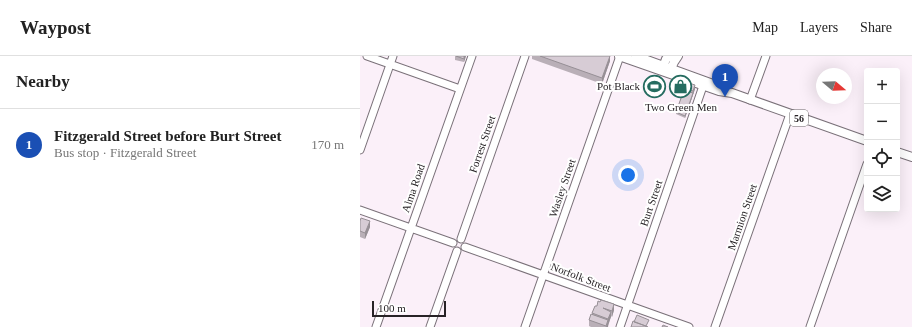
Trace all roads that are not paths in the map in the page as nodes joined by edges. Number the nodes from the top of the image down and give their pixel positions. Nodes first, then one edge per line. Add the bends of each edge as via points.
1 (367, 56) edge
2 (393, 56) edge
3 (472, 56) edge
4 (525, 56) edge
5 (619, 56) edge
6 (636, 56) edge
7 (670, 56) edge
8 (678, 56) edge
9 (766, 56) edge
10 (390, 64) junction
11 (666, 70) junction
12 (703, 86) junction
13 (460, 89) junction
14 (732, 93) junction
15 (750, 100) junction
16 (790, 114) junction
17 (864, 140) edge
18 (360, 150) edge
19 (900, 153) edge
20 (911, 155) edge
21 (864, 173) edge
22 (360, 210) edge
23 (411, 228) junction
24 (461, 239) junction
25 (453, 243) junction
26 (465, 247) junction
27 (457, 251) junction
28 (543, 274) junction
29 (627, 306) junction
30 (376, 327) edge
31 (430, 327) edge
32 (525, 327) edge
33 (620, 327) edge
34 (689, 327) edge
35 (715, 327) edge
36 (810, 327) edge

1 - 10 street
2 - 10 street
3 - 13 street, Alma Road
4 - 24 street, Forrest Street
5 - 11 main road, 56
5 - 28 street, Wasley Street
6 - 11 main road, 56
7 - 11 main road via 666,59
8 - 11 main road
9 - 15 street
10 - 13 street
10 - 18 street
11 - 12 main road, 56
11 - 14 main road, 56 via 721,86
12 - 14 main road, 56 via 719,92
12 - 29 street, Burt Street
13 - 23 street, Alma Road
14 - 15 main road, 56
15 - 16 main road, 56
16 - 17 main road, 56
16 - 35 street, Marmion Street
19 - 20 main road
21 - 36 street
22 - 23 street
23 - 25 street
23 - 30 street, Alma Road
24 - 25 street
24 - 26 street
25 - 27 street
26 - 27 street via 462,251
26 - 28 street, Norfolk Street
27 - 31 street
28 - 29 street, Norfolk Street
28 - 32 street, Wasley Street
29 - 33 street, Burt Street
29 - 34 street, Norfolk Street

